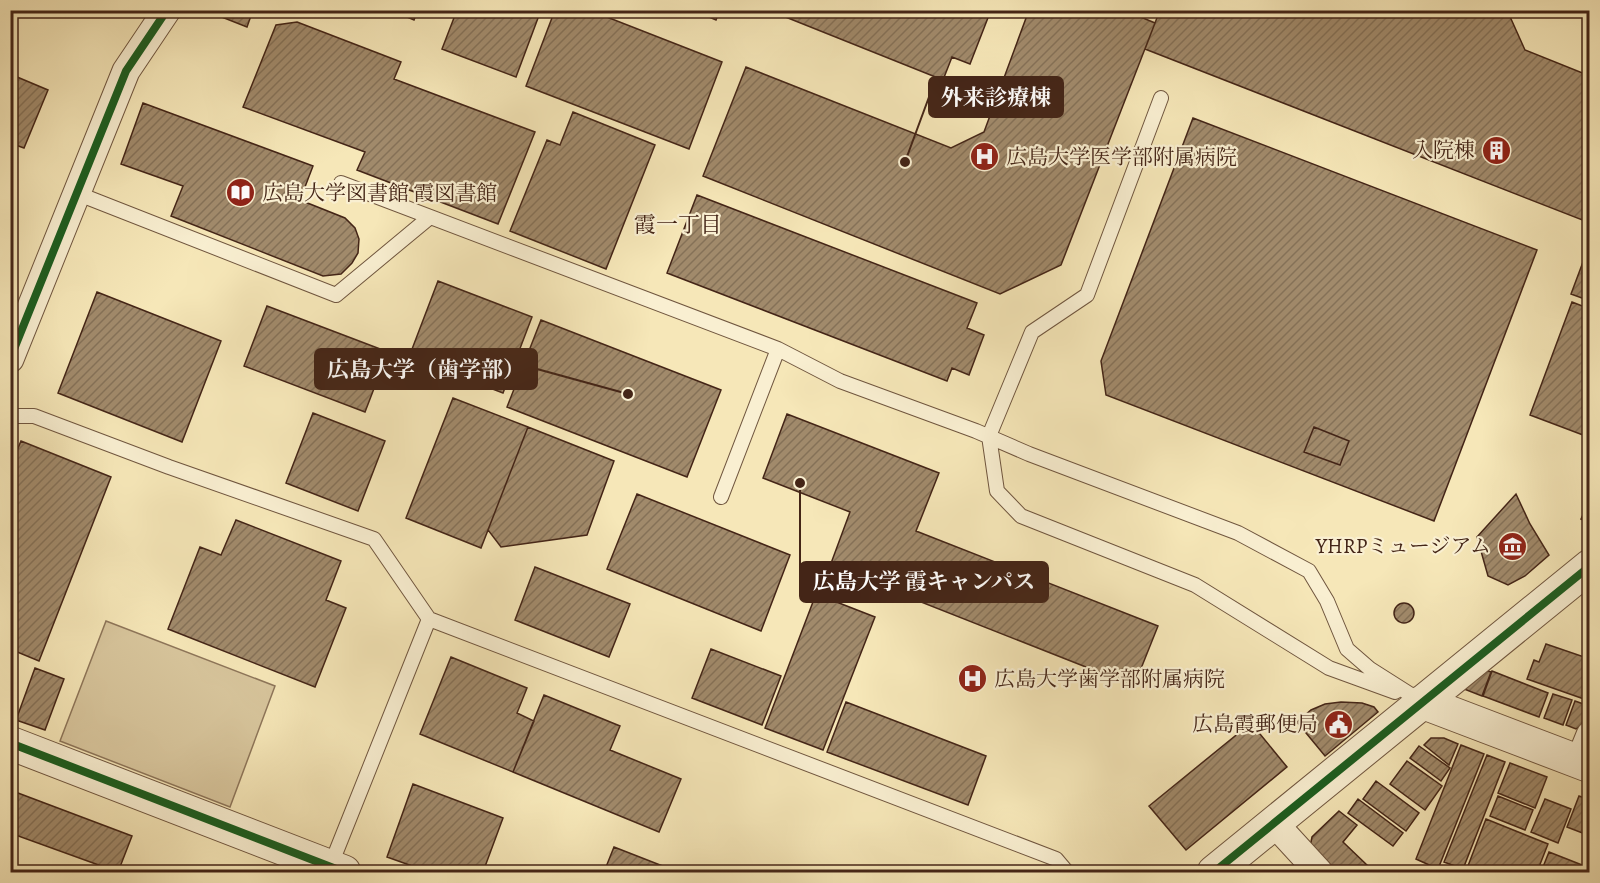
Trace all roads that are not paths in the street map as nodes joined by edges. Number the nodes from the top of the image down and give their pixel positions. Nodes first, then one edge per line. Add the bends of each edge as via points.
1 (167, 10) edge
2 (1161, 98) dead end
3 (341, 183) dead end
4 (76, 193) junction
5 (430, 217) junction
6 (778, 349) junction
7 (10, 359) edge
8 (10, 416) edge
9 (989, 436) junction
10 (720, 497) dead end
11 (1590, 566) edge
12 (429, 619) junction
13 (1422, 702) junction
14 (10, 743) edge
15 (1586, 754) edge
16 (1275, 824) junction
17 (337, 870) edge
18 (1067, 873) edge
19 (1214, 873) edge
20 (1319, 873) edge

1 - 4 street via 126,71
2 - 9 lane via 1087,295 1032,332
3 - 5 lane
4 - 5 lane via 336,296
4 - 7 street
5 - 6 lane
6 - 9 lane via 840,381
6 - 10 lane
8 - 12 lane via 34,417 374,539
9 - 13 lane via 1238,533 1309,572 1327,601 1347,649 1370,669
9 - 13 lane via 997,490 1021,516 1196,585 1329,668
11 - 13 street
12 - 17 lane
12 - 18 lane via 1056,859
13 - 15 street
13 - 16 street
14 - 17 street
16 - 19 street
16 - 20 street

